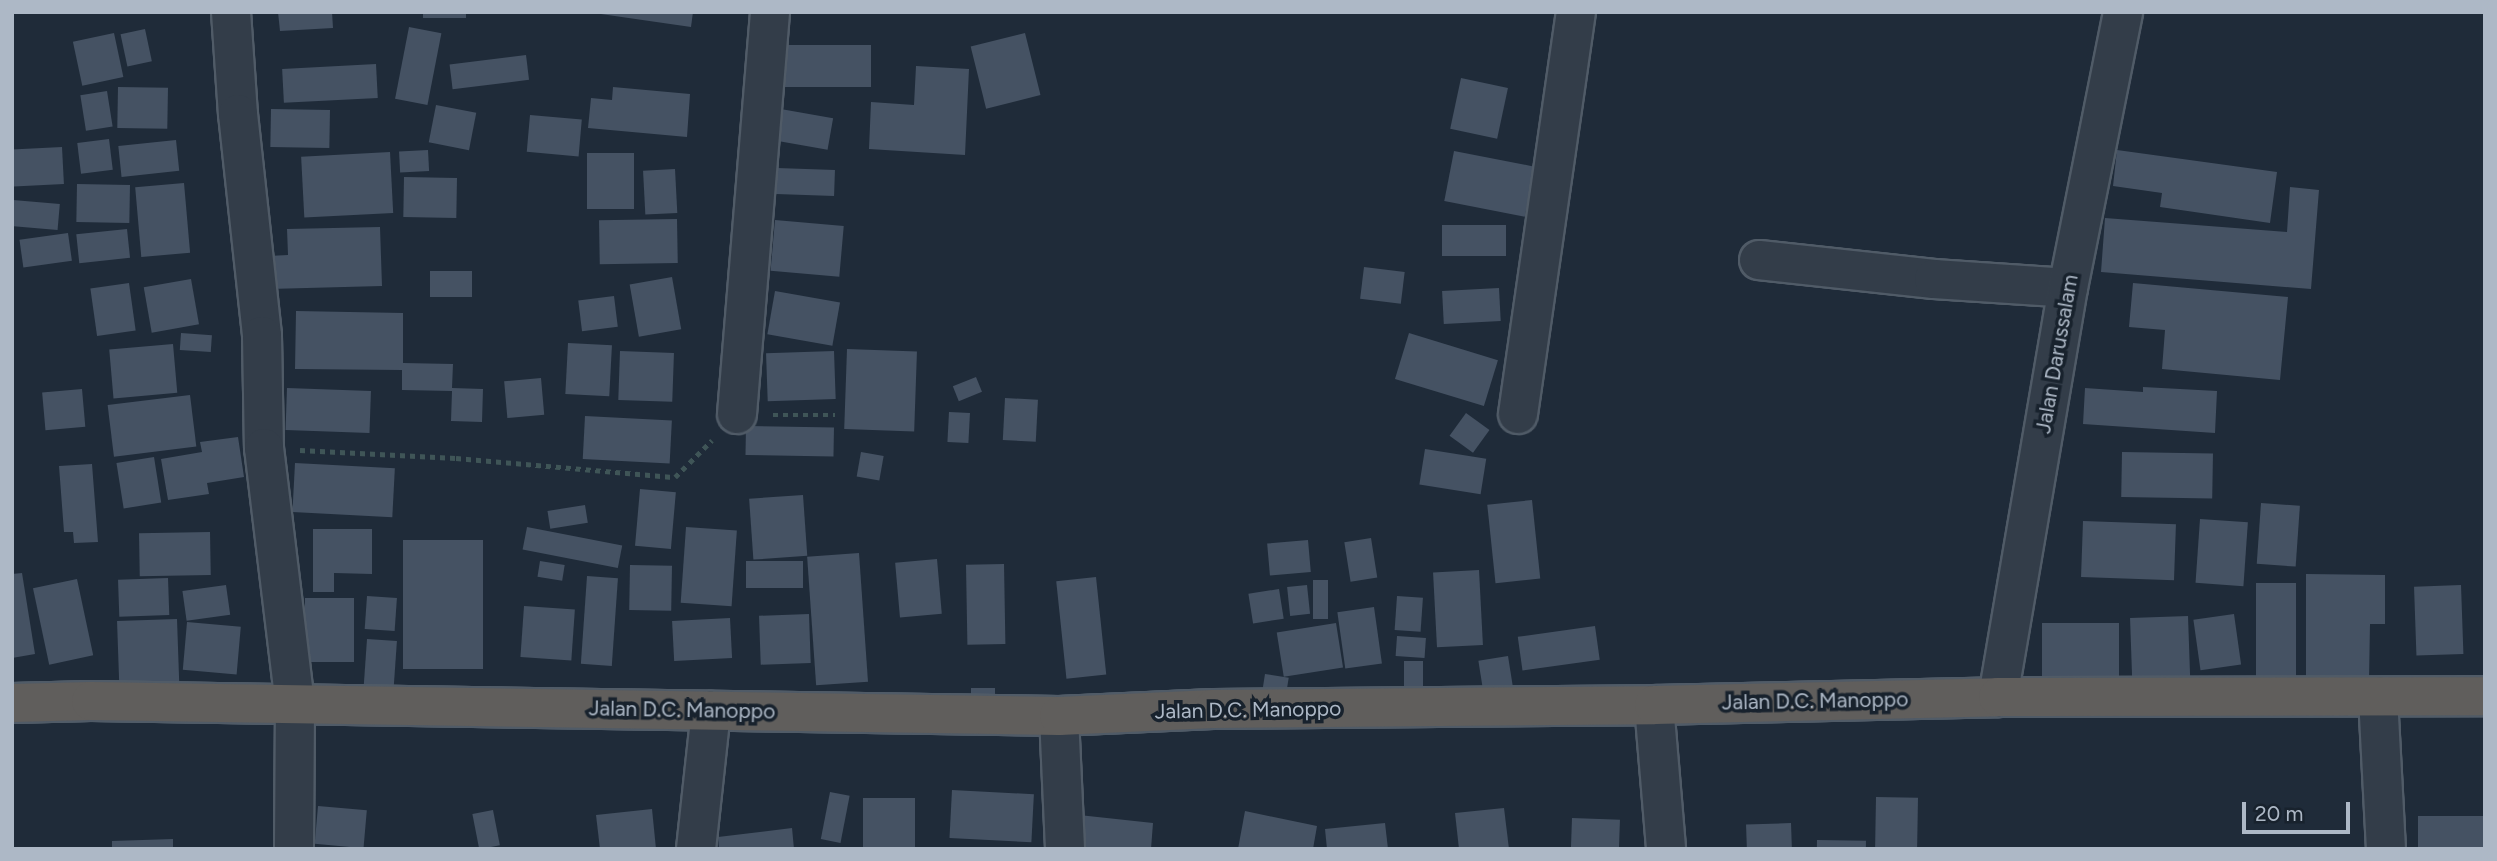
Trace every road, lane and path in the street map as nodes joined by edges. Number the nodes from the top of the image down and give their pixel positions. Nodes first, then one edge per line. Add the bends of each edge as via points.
1 (231, 12) edge
2 (770, 12) edge
3 (1576, 12) edge
4 (2123, 12) edge
5 (1759, 260) dead end
6 (2068, 288) junction
7 (737, 414) junction
8 (1518, 414) dead end
9 (835, 415) dead end
10 (264, 449) junction
11 (2378, 696) junction
12 (2485, 696) edge
13 (1998, 697) junction
14 (12, 703) edge
15 (295, 705) junction
16 (1654, 705) junction
17 (711, 710) junction
18 (1059, 716) junction
19 (294, 849) edge
20 (696, 849) edge
21 (1065, 849) edge
22 (1666, 849) edge
23 (2386, 849) edge

1 - 10 street via 262,336
2 - 7 street
3 - 8 street
4 - 6 street, Jalan Darussalam
5 - 6 street
6 - 13 street, Jalan Darussalam
7 - 9 path
7 - 10 path via 675,477 456,458
10 - 15 street
11 - 12 highway, Jalan D.C. Manoppo
11 - 13 highway, Jalan D.C. Manoppo
11 - 23 street
13 - 16 highway, Jalan D.C. Manoppo
14 - 15 highway, Jalan D.C. Manoppo
15 - 17 highway, Jalan D.C. Manoppo
15 - 19 street
16 - 18 highway, Jalan D.C. Manoppo via 1213,709
16 - 22 street
17 - 18 highway, Jalan D.C. Manoppo
17 - 20 street
18 - 21 street

